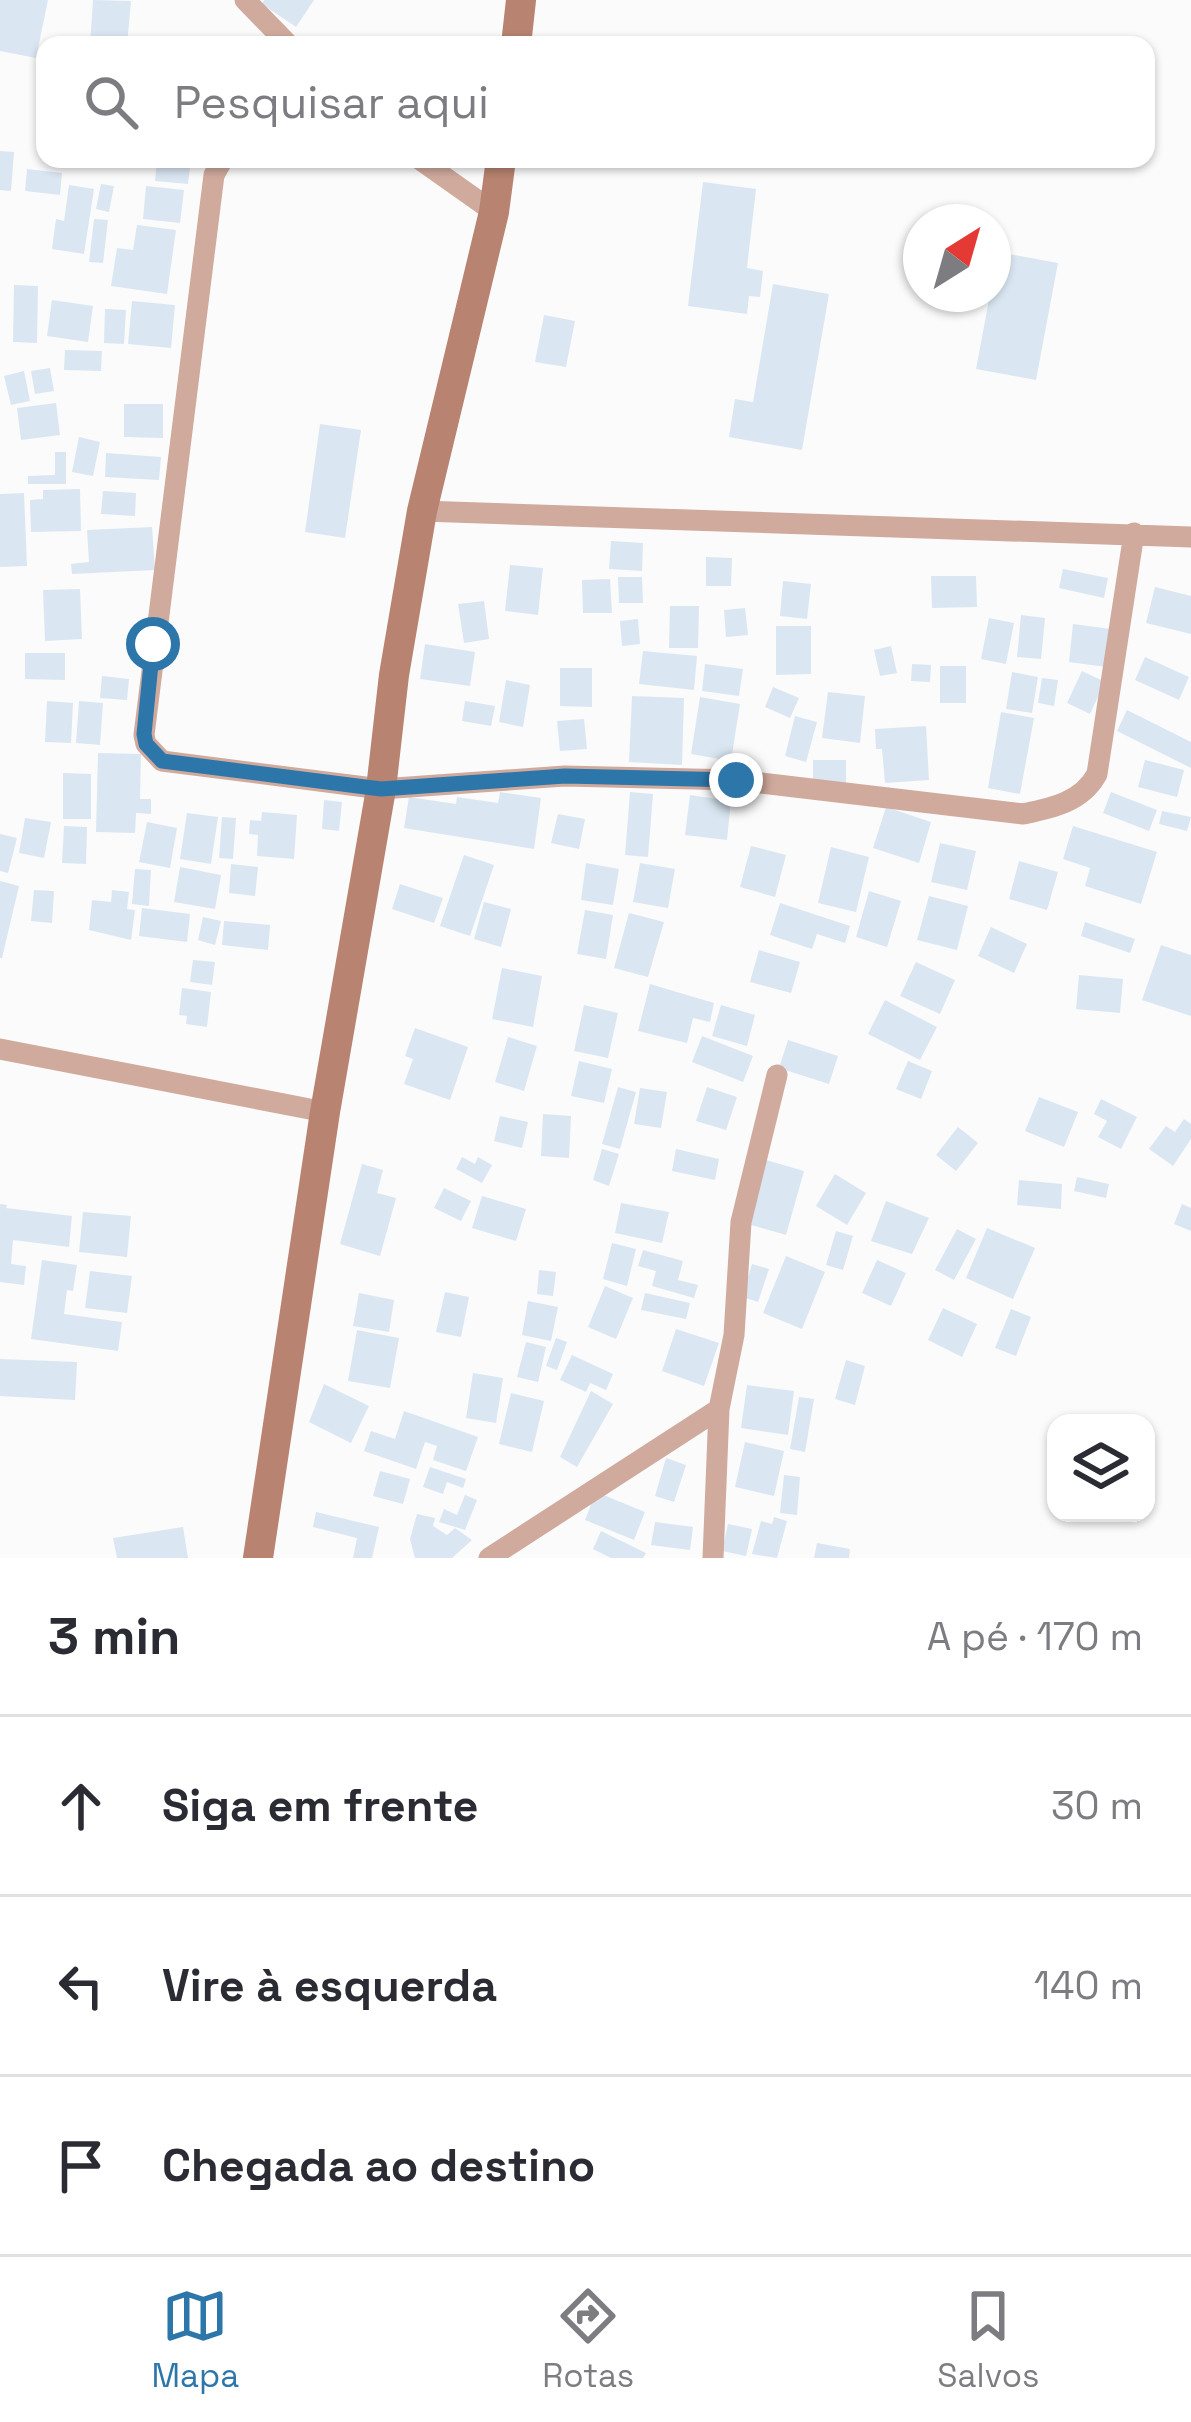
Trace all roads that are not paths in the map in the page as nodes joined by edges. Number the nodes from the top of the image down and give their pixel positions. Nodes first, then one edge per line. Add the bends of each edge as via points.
1 (245, 0) edge
2 (521, 0) edge
3 (280, 36) edge
4 (517, 36) edge
5 (218, 168) edge
6 (432, 168) edge
7 (500, 168) edge
8 (494, 212) junction
9 (422, 511) junction
10 (1134, 533) junction
11 (1191, 537) edge
12 (381, 789) junction
13 (0, 1049) edge
14 (777, 1075) dead end
15 (325, 1112) junction
16 (719, 1409) junction
17 (258, 1558) edge
18 (489, 1558) edge
19 (713, 1558) edge

1 - 3 street
2 - 4 main road
5 - 12 street via 146,744 162,761
6 - 8 street
7 - 8 main road
8 - 9 main road
9 - 10 street
9 - 12 main road
10 - 11 street
10 - 12 street via 1097,774 1057,808 1023,814 736,780 565,776
12 - 15 main road
13 - 15 street
14 - 16 street via 741,1222 734,1335
15 - 17 main road
16 - 18 street
16 - 19 street

